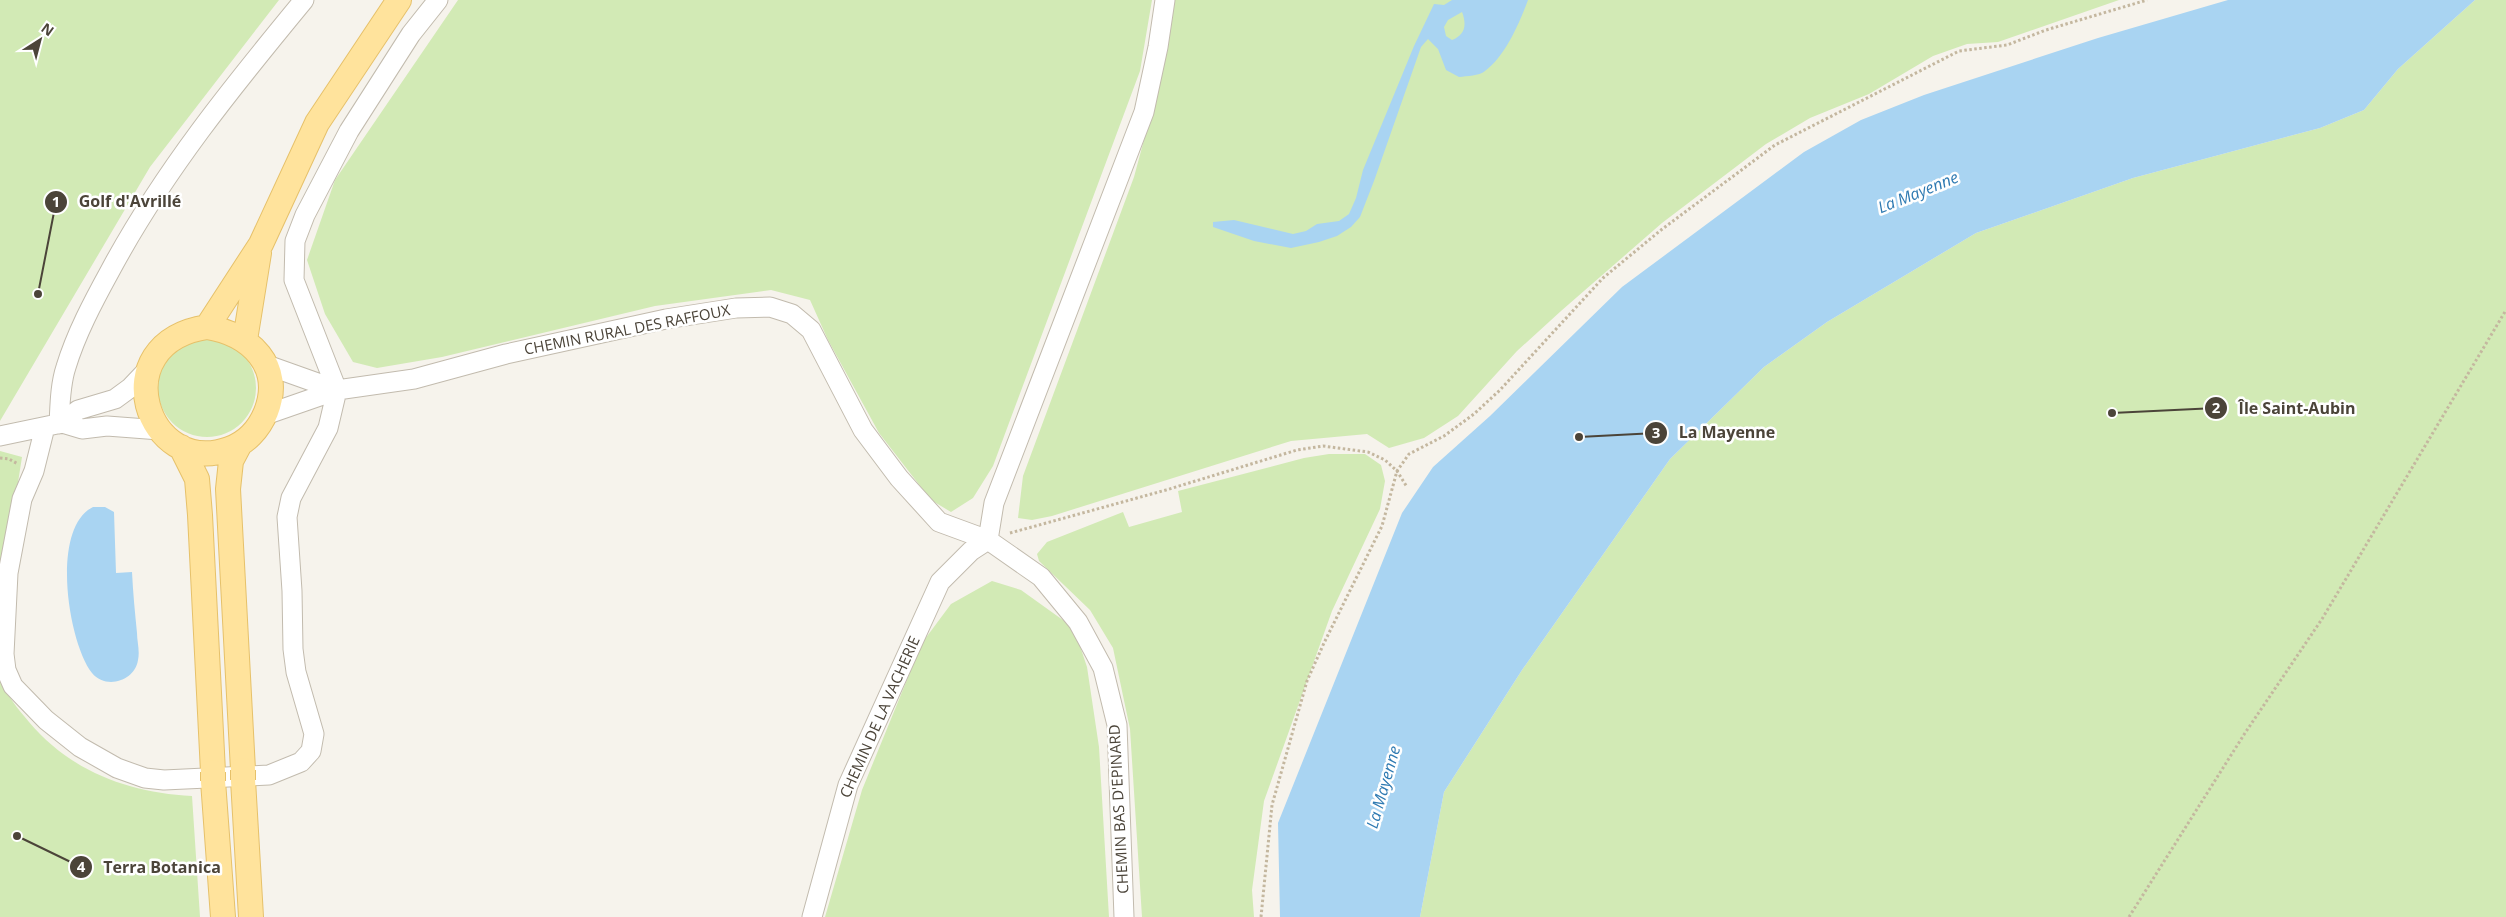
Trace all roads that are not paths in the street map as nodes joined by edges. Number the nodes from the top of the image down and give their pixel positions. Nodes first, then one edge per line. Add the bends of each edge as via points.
1 (304, 0) edge
2 (399, 0) edge
3 (438, 0) edge
4 (1165, 0) edge
5 (261, 244) junction
6 (207, 327) junction
7 (245, 340) junction
8 (264, 364) junction
9 (148, 368) junction
10 (337, 390) junction
11 (265, 414) junction
12 (55, 425) junction
13 (160, 430) junction
14 (0, 436) edge
15 (240, 444) junction
16 (181, 446) junction
17 (988, 540) junction
18 (223, 917) edge
19 (251, 917) edge
20 (812, 917) edge
21 (1124, 917) edge

1 - 12 street via 187,146 134,227 97,294 70,354
2 - 5 main road via 317,123
3 - 10 street via 411,34 349,131 304,215 296,241 294,280
4 - 17 street via 1144,112 994,503
5 - 6 main road
5 - 7 main road
6 - 7 main road via 227,330
6 - 9 main road via 188,330 171,339
7 - 8 main road
8 - 10 street, CHEMIN RURAL DES RAFFOUX
8 - 11 main road via 270,388
9 - 12 street via 115,399 78,410
9 - 13 main road via 147,406
10 - 11 street, CHEMIN RURAL DES RAFFOUX
10 - 12 street via 328,428 291,498 287,517 293,649 296,672 314,734 311,750 301,762 269,775 145,778 98,759 46,720 13,686 6,670 4,635 8,573 22,499
10 - 17 street, CHEMIN RURAL DES RAFFOUX via 414,379 506,354 666,319 736,308 770,307 792,314 811,330 863,430 899,478 939,522
11 - 15 main road via 253,434
12 - 13 street via 82,429 107,426
12 - 14 street
13 - 16 main road
15 - 16 main road via 211,452 192,451
15 - 19 main road via 231,462 228,489
16 - 18 main road via 197,479 200,506
17 - 20 street, CHEMIN DE LA VACHERIE via 971,551 940,582 848,785
17 - 21 street, CHEMIN BAS D'EPINARD via 1041,578 1078,622 1103,668 1116,725

